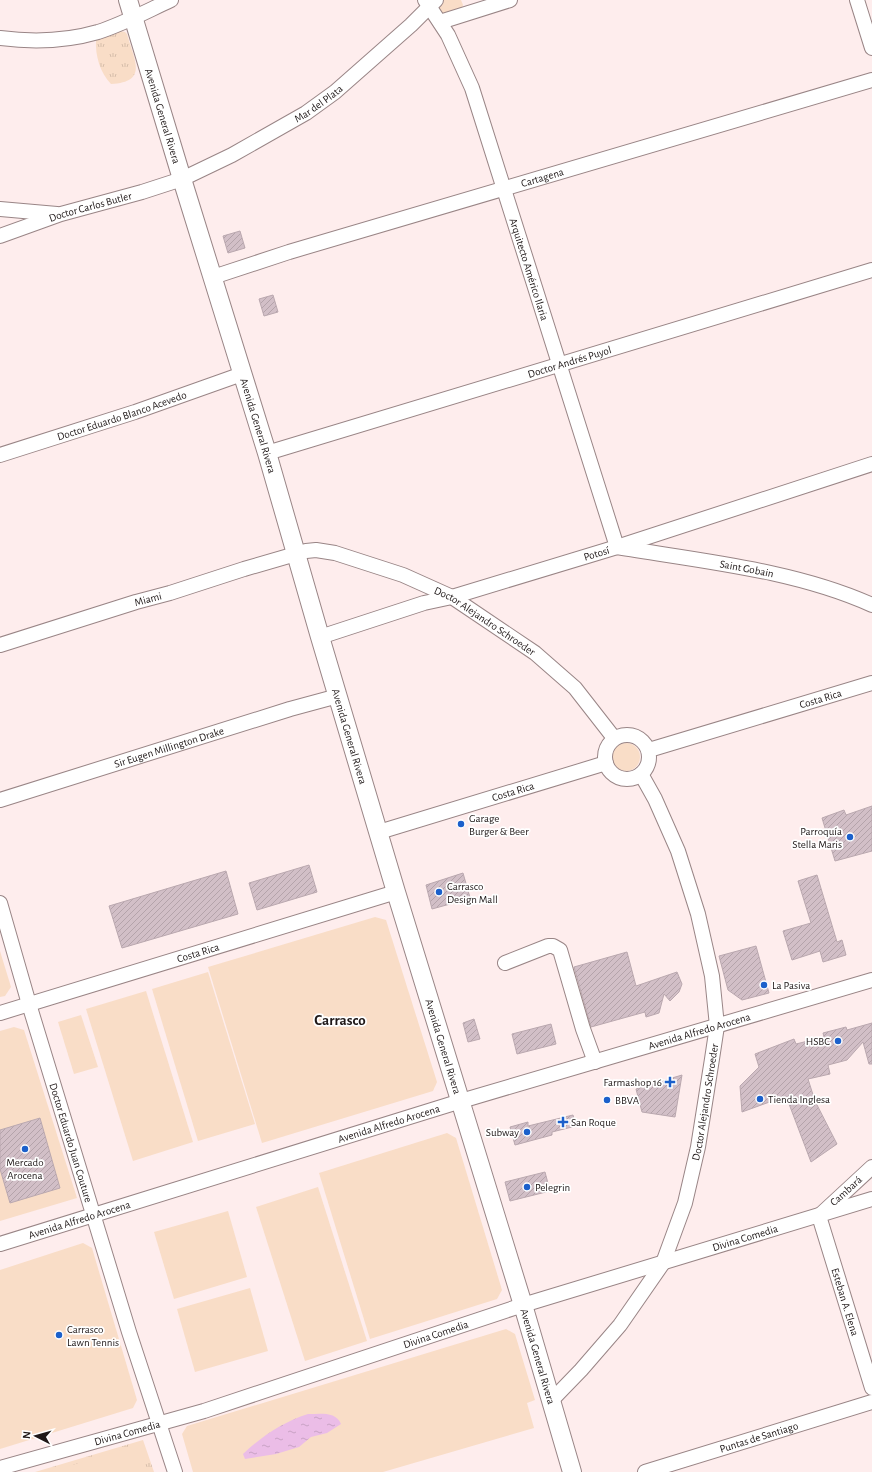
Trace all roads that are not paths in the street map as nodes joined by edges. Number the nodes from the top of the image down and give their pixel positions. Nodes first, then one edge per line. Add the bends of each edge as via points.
1 (128, 0) edge
2 (171, 0) edge
3 (477, 0) edge
4 (510, 0) edge
5 (857, 0) edge
6 (430, 2) edge
7 (492, 5) junction
8 (134, 17) junction
9 (440, 22) junction
10 (0, 38) edge
11 (872, 48) edge
12 (872, 80) edge
13 (182, 179) junction
14 (505, 190) junction
15 (0, 208) edge
16 (61, 214) junction
17 (0, 236) edge
18 (872, 270) edge
19 (213, 277) junction
20 (560, 365) junction
21 (242, 374) junction
22 (267, 453) junction
23 (0, 455) edge
24 (872, 464) edge
25 (617, 547) junction
26 (296, 555) junction
27 (452, 597) junction
28 (872, 605) edge
29 (320, 637) junction
30 (0, 645) edge
31 (872, 683) edge
32 (338, 696) junction
33 (614, 738) junction
34 (649, 750) junction
35 (606, 763) junction
36 (641, 774) junction
37 (0, 800) edge
38 (379, 832) junction
39 (396, 892) junction
40 (0, 903) edge
41 (505, 963) dead end
42 (872, 980) edge
43 (29, 1004) junction
44 (0, 1013) edge
45 (717, 1026) junction
46 (594, 1062) junction
47 (461, 1101) junction
48 (872, 1167) edge
49 (872, 1198) edge
50 (94, 1215) junction
51 (819, 1216) junction
52 (0, 1244) edge
53 (663, 1263) junction
54 (523, 1305) junction
55 (872, 1388) edge
56 (551, 1401) junction
57 (872, 1402) edge
58 (158, 1424) junction
59 (0, 1468) edge
60 (175, 1472) edge
61 (572, 1472) edge
62 (645, 1472) edge

1 - 8 main road, Avenida General Rivera
2 - 8 street
3 - 7 street
4 - 7 street
5 - 11 street
6 - 9 street, Arquitecto Américo Ilaria
6 - 13 street, Mar del Plata via 411,25 335,92 306,113 232,155
7 - 9 street
8 - 10 street via 97,32 74,36 42,40
8 - 13 main road, Avenida General Rivera
9 - 14 street, Arquitecto Américo Ilaria via 472,88
12 - 14 street, Cartagena
13 - 16 street, Doctor Carlos Butler
13 - 19 main road, Avenida General Rivera
14 - 19 street, Cartagena via 289,252
14 - 20 street, Arquitecto Américo Ilaria
15 - 16 street
16 - 17 street, Doctor Carlos Butler
18 - 20 street, Doctor Andrés Puyol
19 - 21 main road, Avenida General Rivera
20 - 22 street, Doctor Andrés Puyol
20 - 25 street, Arquitecto Américo Ilaria
21 - 22 main road, Avenida General Rivera
21 - 23 street, Doctor Eduardo Blanco Acevedo via 135,412
22 - 26 main road, Avenida General Rivera
24 - 25 street, Potosí
25 - 27 street, Potosí
25 - 28 street, Saint Gobain via 801,580 848,594
26 - 27 street, Doctor Alejandro Schroeder via 316,550 335,553 403,575
26 - 29 main road, Avenida General Rivera
26 - 30 street, Miami
27 - 29 street, Potosí via 424,603
27 - 33 street, Doctor Alejandro Schroeder via 535,653 575,688
29 - 32 main road, Avenida General Rivera
31 - 34 street, Costa Rica
32 - 37 street, Sir Eugen Millington Drake
32 - 38 main road, Avenida General Rivera
33 - 34 street via 624,734 634,735 643,741
33 - 35 street via 606,749
34 - 36 street via 649,761
35 - 36 street via 612,773 623,779
35 - 38 street, Costa Rica
36 - 45 street, Doctor Alejandro Schroeder via 678,851 698,914 712,976
38 - 39 main road, Avenida General Rivera
39 - 43 street, Costa Rica
39 - 47 main road, Avenida General Rivera
40 - 43 street, Doctor Eduardo Juan Couture
41 - 46 street via 548,946 560,950
42 - 45 street, Avenida Alfredo Arocena
43 - 44 street, Costa Rica
43 - 50 street, Doctor Eduardo Juan Couture
45 - 46 street, Avenida Alfredo Arocena
45 - 53 street, Doctor Alejandro Schroeder via 698,1147 684,1203
46 - 47 street, Avenida Alfredo Arocena
47 - 50 street, Avenida Alfredo Arocena
47 - 54 main road, Avenida General Rivera
48 - 51 street, Cambará
49 - 51 street, Divina Comedia
50 - 52 street, Avenida Alfredo Arocena
50 - 58 street, Doctor Eduardo Juan Couture
51 - 53 street, Divina Comedia
51 - 55 street, Esteban A. Elena
53 - 54 street, Divina Comedia
53 - 56 street, Doctor Alejandro Schroeder via 620,1325
54 - 56 main road, Avenida General Rivera
54 - 58 street, Divina Comedia
56 - 61 main road, Avenida General Rivera
57 - 62 street, Puntas de Santiago
58 - 59 street, Divina Comedia
58 - 60 street, Doctor Eduardo Juan Couture

